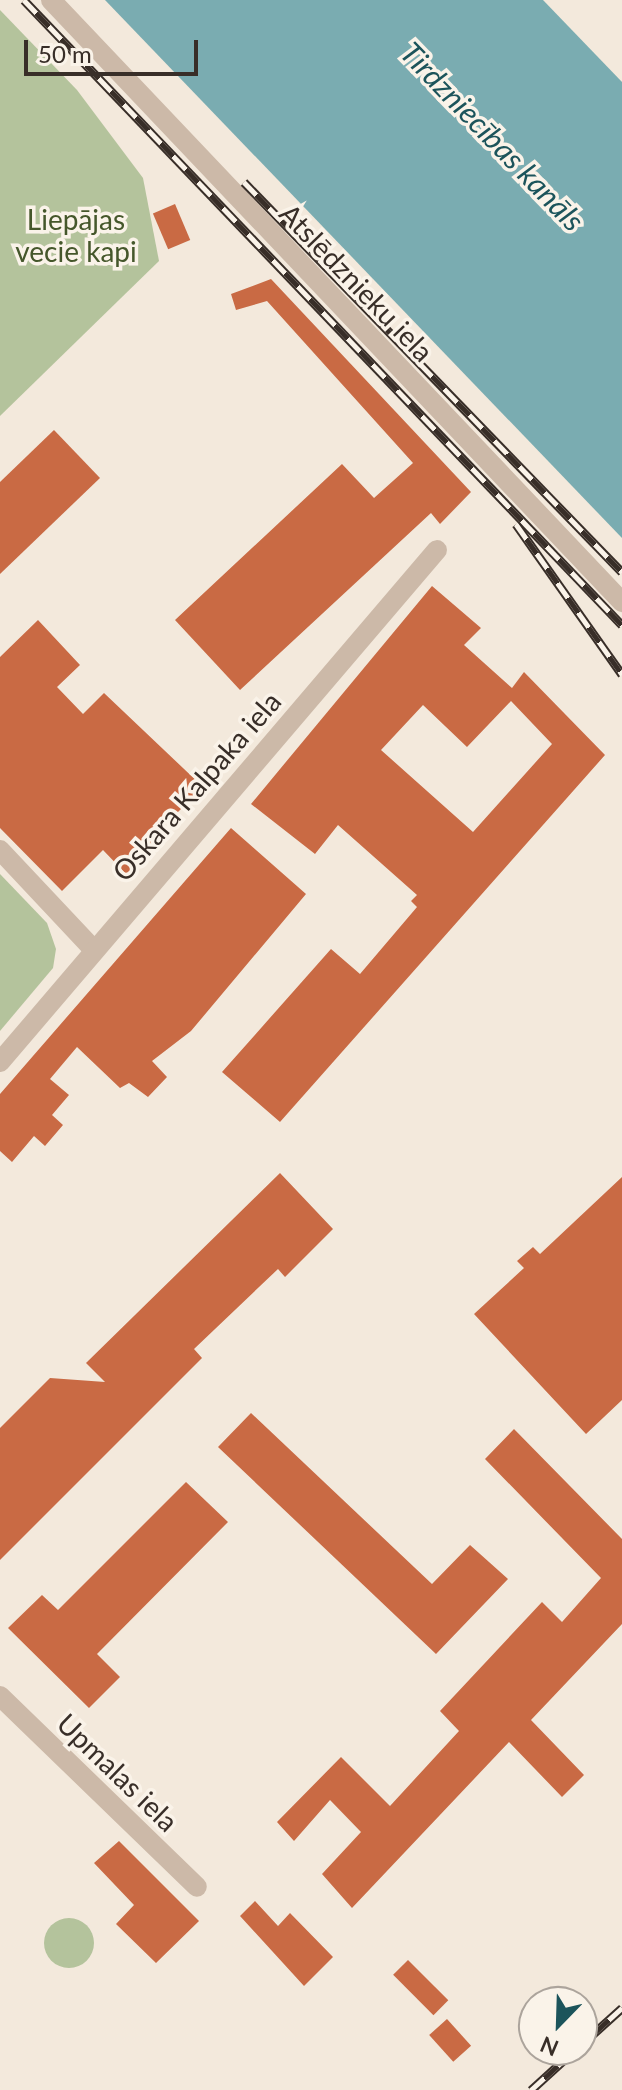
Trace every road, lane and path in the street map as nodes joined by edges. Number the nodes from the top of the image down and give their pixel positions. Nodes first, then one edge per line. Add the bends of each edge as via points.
1 (51, 0) edge
2 (437, 550) dead end
3 (622, 602) edge
4 (0, 850) edge
5 (92, 948) junction
6 (0, 1062) edge
7 (0, 1696) edge
8 (197, 1887) dead end

1 - 3 street, Atslēdznieku iela
2 - 5 street, Oskara Kalpaka iela
4 - 5 street
5 - 6 street, Oskara Kalpaka iela
7 - 8 street, Upmalas iela

